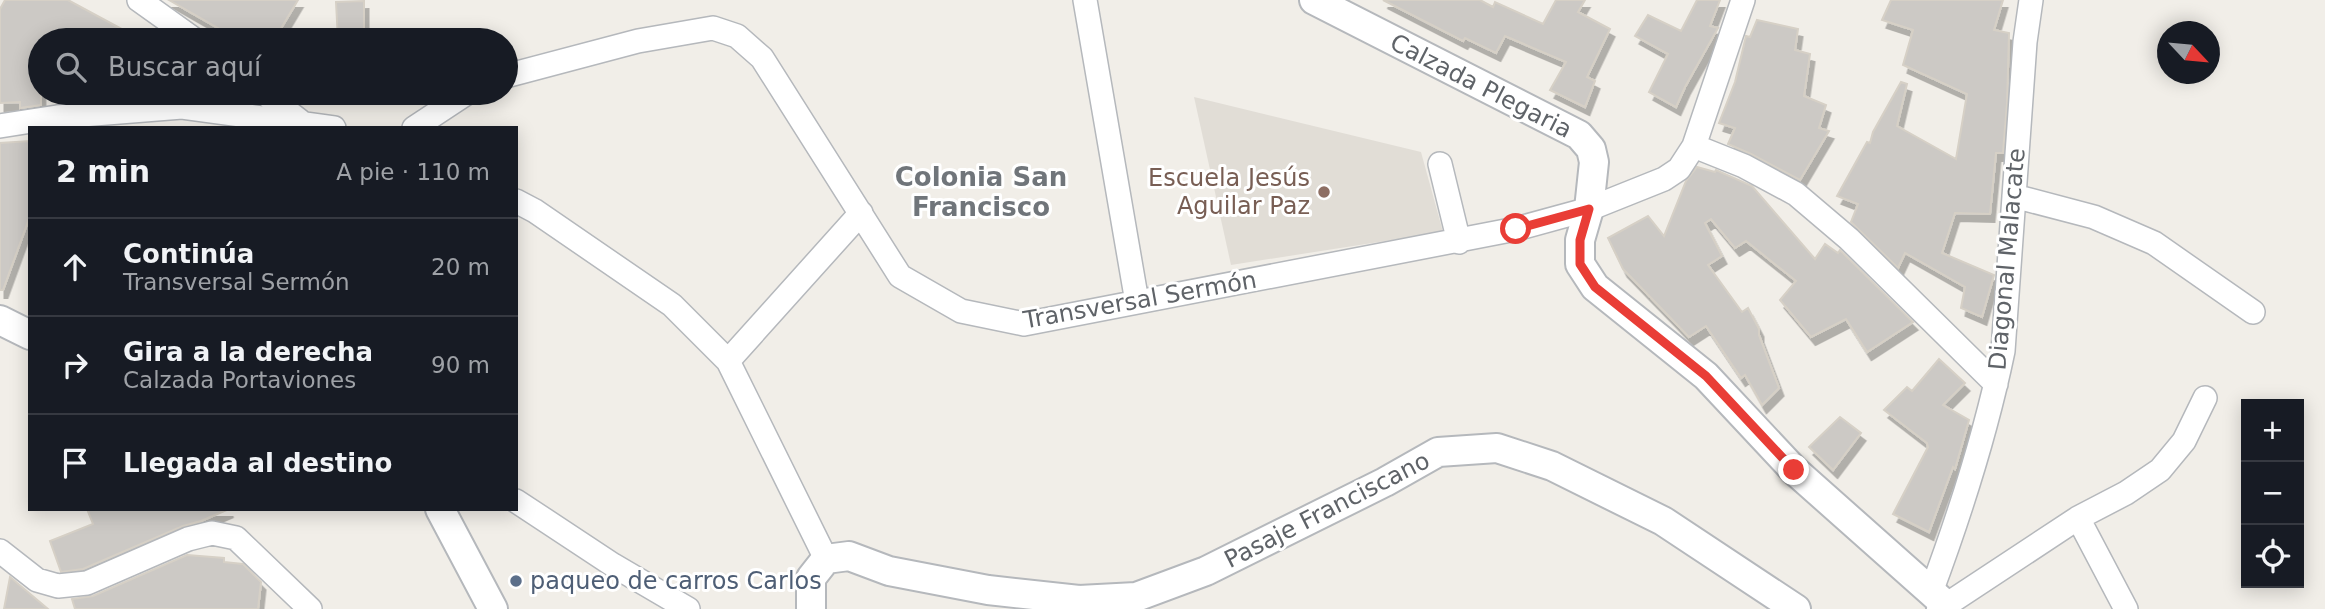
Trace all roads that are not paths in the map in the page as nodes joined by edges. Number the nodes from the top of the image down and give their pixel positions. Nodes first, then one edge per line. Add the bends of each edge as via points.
1 (139, 0) edge
2 (1085, 0) edge
3 (1314, 0) edge
4 (1743, 0) edge
5 (2031, 0) edge
6 (178, 28) edge
7 (518, 73) edge
8 (279, 105) edge
9 (449, 105) edge
10 (300, 121) junction
11 (0, 126) edge
12 (324, 126) edge
13 (417, 126) edge
14 (1694, 146) junction
15 (1440, 164) dead end
16 (2014, 196) junction
17 (518, 202) edge
18 (1589, 209) junction
19 (861, 213) junction
20 (1459, 242) junction
21 (1137, 302) junction
22 (2253, 312) dead end
23 (0, 320) edge
24 (28, 334) edge
25 (728, 361) junction
26 (1996, 384) junction
27 (2205, 398) dead end
28 (518, 501) edge
29 (441, 511) edge
30 (2078, 518) junction
31 (0, 551) edge
32 (826, 559) junction
33 (1939, 602) edge
34 (310, 609) edge
35 (493, 609) edge
36 (688, 609) edge
37 (811, 609) edge
38 (1796, 609) edge
39 (2126, 609) edge

1 - 6 street
2 - 21 street
3 - 18 street, Calzada Plegaria via 1579,135 1591,149 1594,162
4 - 14 street, Transversal Sermón
5 - 16 street, Diagonal Malacate
7 - 19 street, Transversal Sermón via 638,41 713,28 737,36 762,58
8 - 10 street
9 - 13 street
10 - 11 street via 183,107
10 - 12 street
14 - 18 street, Transversal Sermón via 1679,169 1664,179
14 - 26 street via 1796,194 1849,239
15 - 20 street
16 - 22 street via 2094,217 2154,243
16 - 26 street, Diagonal Malacate via 2003,351
17 - 25 street via 672,305
18 - 20 street, Transversal Sermón
18 - 33 street, Calzada Plegaria via 1580,240 1580,264 1595,287 1706,376 1794,470
19 - 21 street, Transversal Sermón via 900,276 961,311 1024,324
19 - 25 street
20 - 21 street, Transversal Sermón
23 - 24 street
25 - 32 street
26 - 33 street, Diagonal Malacate
27 - 30 street via 2184,441 2160,470
28 - 36 street
29 - 35 street
30 - 33 street
30 - 39 street
31 - 34 street via 37,580 58,586 87,583 212,533 236,538
32 - 37 street via 811,578
32 - 38 street, Pasaje Franciscano via 849,556 889,571 988,590 1079,600 1136,597 1206,571 1438,452 1497,447 1552,466 1663,521

